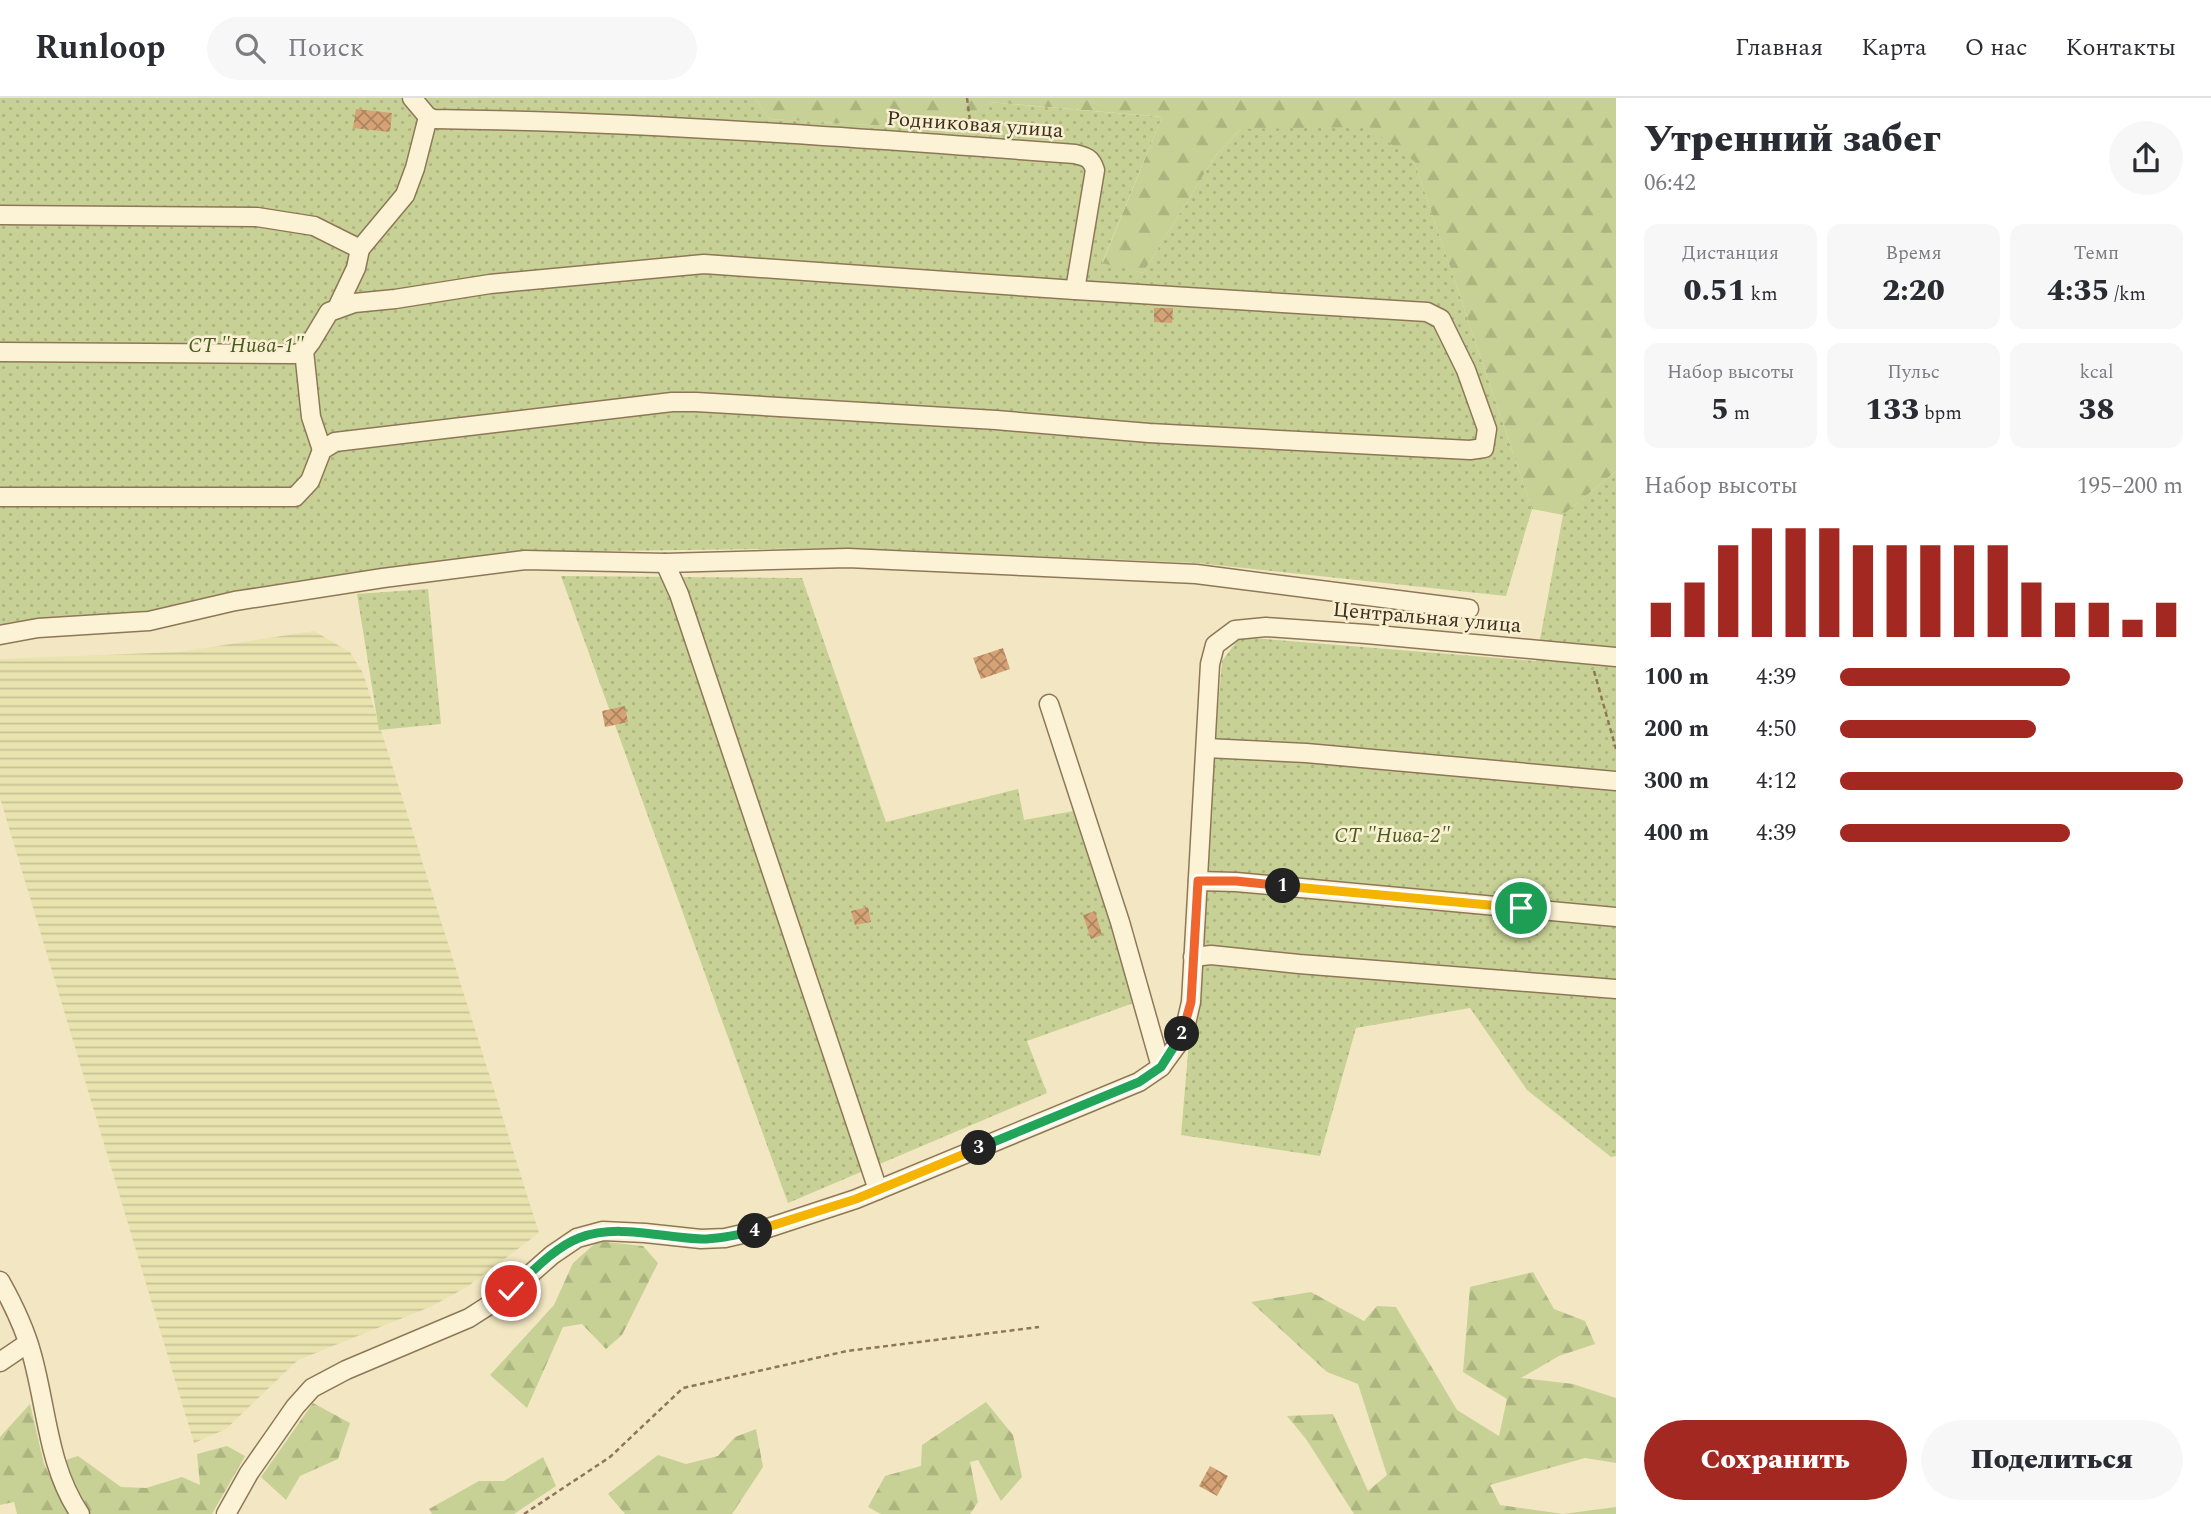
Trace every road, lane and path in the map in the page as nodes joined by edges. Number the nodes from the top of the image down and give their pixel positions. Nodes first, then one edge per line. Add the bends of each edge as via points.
1 (412, 98) edge
2 (967, 98) edge
3 (428, 117) junction
4 (971, 128) dead end
5 (0, 215) edge
6 (360, 249) junction
7 (1075, 290) junction
8 (337, 308) junction
9 (304, 351) junction
10 (0, 352) edge
11 (322, 450) junction
12 (0, 497) edge
13 (665, 563) junction
14 (1469, 609) dead end
15 (0, 635) edge
16 (1589, 654) junction
17 (1616, 657) edge
18 (1049, 704) dead end
19 (1206, 748) junction
20 (1616, 749) edge
21 (1616, 781) edge
22 (1198, 881) junction
23 (1616, 917) edge
24 (1193, 957) junction
25 (1616, 989) edge
26 (1161, 1067) junction
27 (878, 1190) junction
28 (0, 1281) edge
29 (1039, 1327) dead end
30 (28, 1343) junction
31 (0, 1362) edge
32 (80, 1514) edge
33 (226, 1514) edge
34 (524, 1514) edge

1 - 3 street
2 - 4 path
3 - 6 street via 405,195
3 - 7 street, Родниковая улица via 805,134 1075,154 1088,158 1095,170
5 - 6 street via 257,217 314,226
6 - 8 street
7 - 8 street via 704,264 490,284
7 - 11 street via 1427,312 1441,319 1466,370 1487,429 1484,448 1149,433 672,402 381,435 335,442
8 - 9 street via 329,312
9 - 10 street
9 - 11 street via 311,417
11 - 12 street via 310,481 295,498
13 - 14 street via 848,558 1196,574
13 - 15 street via 525,560 235,601 149,621 37,628
13 - 27 street via 680,594
16 - 17 street, Центральная улица
16 - 19 street, Центральная улица via 1266,627 1235,630 1215,645 1210,664
16 - 20 path
18 - 26 street via 1120,922
19 - 21 street
19 - 22 street
22 - 23 street
22 - 24 street
24 - 25 street
24 - 26 street via 1185,1028
26 - 27 street via 1139,1082
27 - 33 street via 768,1228 724,1238 603,1231 577,1238 469,1318 312,1388 249,1473
28 - 30 street
29 - 34 path via 847,1351 683,1388 610,1457
30 - 31 street
30 - 32 street via 55,1464

